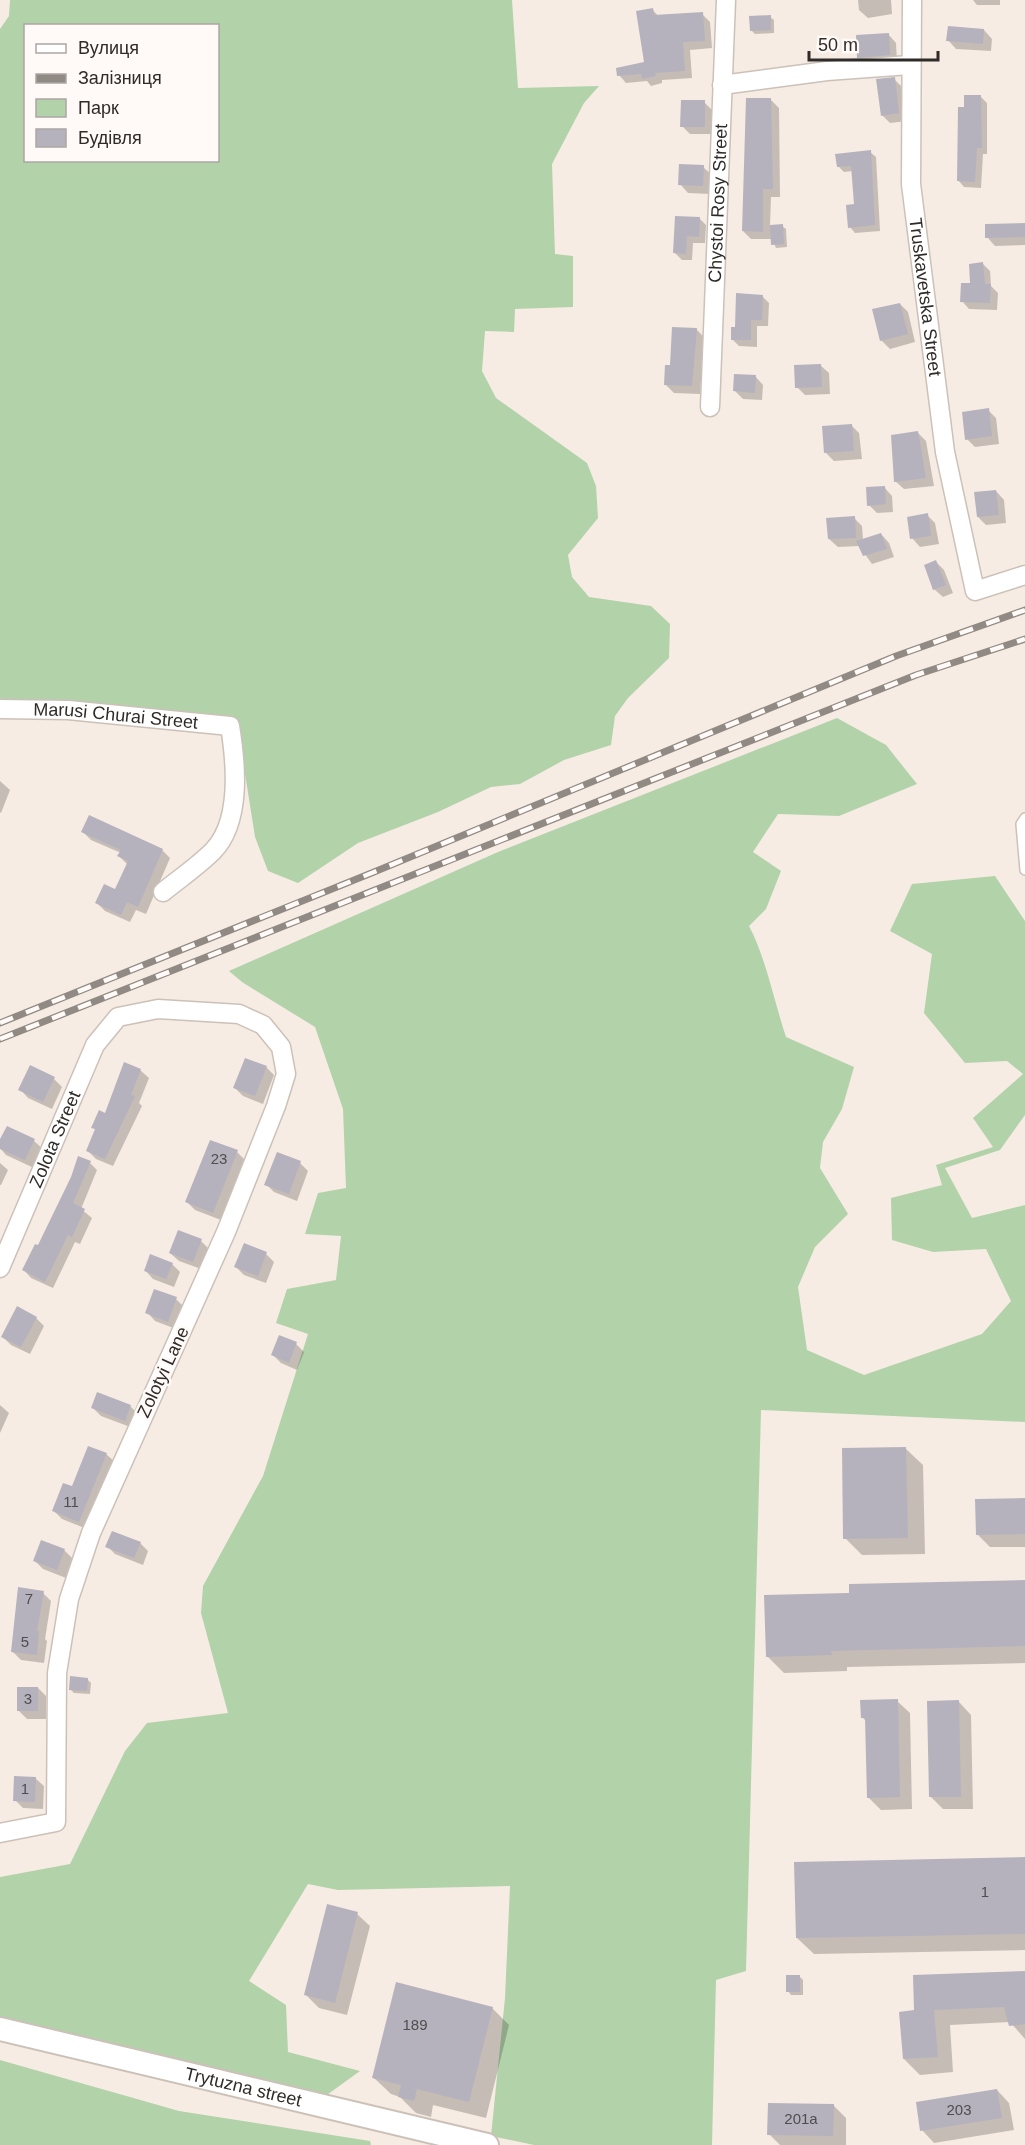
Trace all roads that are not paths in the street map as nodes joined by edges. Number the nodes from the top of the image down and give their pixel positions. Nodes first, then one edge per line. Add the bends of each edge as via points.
1 (726, 0) edge
2 (912, 0) edge
3 (910, 65) junction
4 (722, 85) junction
5 (710, 407) dead end
6 (1025, 575) edge
7 (0, 709) edge
8 (1025, 818) edge
9 (1025, 870) edge
10 (163, 892) dead end
11 (118, 1017) joint
12 (0, 1268) edge
13 (0, 1833) edge
14 (0, 2029) edge
15 (487, 2145) edge

1 - 4 street, Chystoi Rosy Street
2 - 3 street, Truskavetska Street
3 - 4 street
3 - 6 street, Truskavetska Street via 911,184 925,300 945,452 975,591
4 - 5 street, Chystoi Rosy Street
7 - 10 street, Marusi Churai Street via 68,710 230,726 236,777 228,824 213,851
8 - 9 lane via 1021,824
11 - 12 street, Zolota Street via 95,1045
11 - 13 street, Zolotyi Lane via 158,1009 239,1014 263,1024 280,1047 286,1074 226,1232 91,1533 69,1599 57,1673 56,1822
14 - 15 street, Trytuzna street

